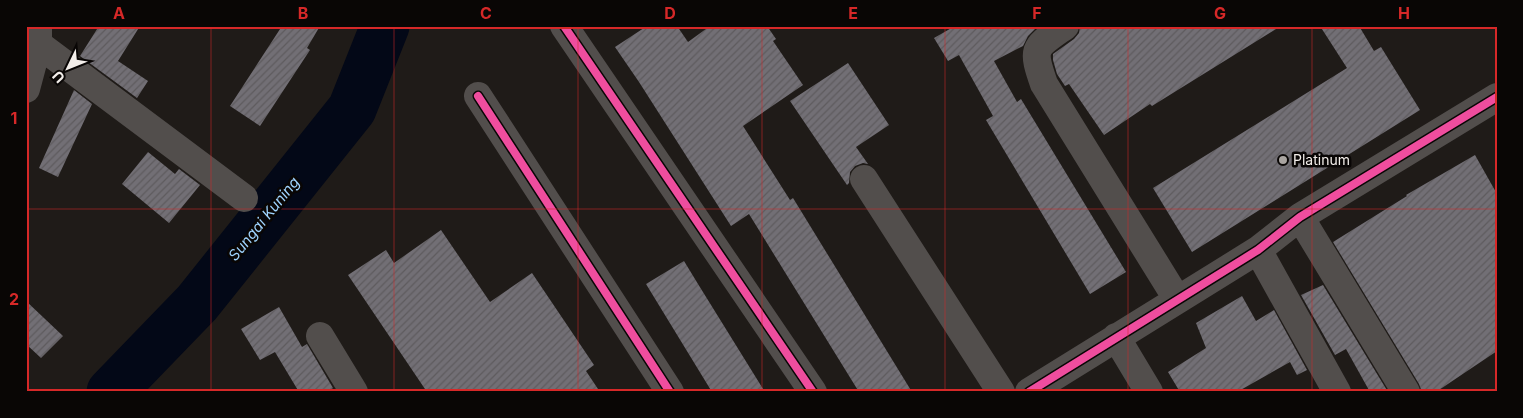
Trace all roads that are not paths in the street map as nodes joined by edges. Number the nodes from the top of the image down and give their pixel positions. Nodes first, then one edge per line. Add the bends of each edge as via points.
1 (564, 26) edge
2 (1064, 26) edge
3 (38, 35) edge
4 (26, 90) edge
5 (478, 96) dead end
6 (1497, 97) edge
7 (864, 179) dead end
8 (244, 198) dead end
9 (1300, 217) junction
10 (1258, 250) junction
11 (1177, 299) junction
12 (320, 336) dead end
13 (1116, 337) junction
14 (354, 392) edge
15 (670, 392) edge
16 (813, 392) edge
17 (1001, 392) edge
18 (1029, 392) edge
19 (1149, 392) edge
20 (1337, 392) edge
21 (1406, 392) edge

1 - 16 street
2 - 11 street via 1037,49 1037,62 1044,84
3 - 4 street
3 - 8 street
5 - 15 street
6 - 9 street
7 - 17 street
9 - 10 street
9 - 21 street
10 - 11 street
10 - 20 street
11 - 13 street
12 - 14 street
13 - 18 street
13 - 19 street

